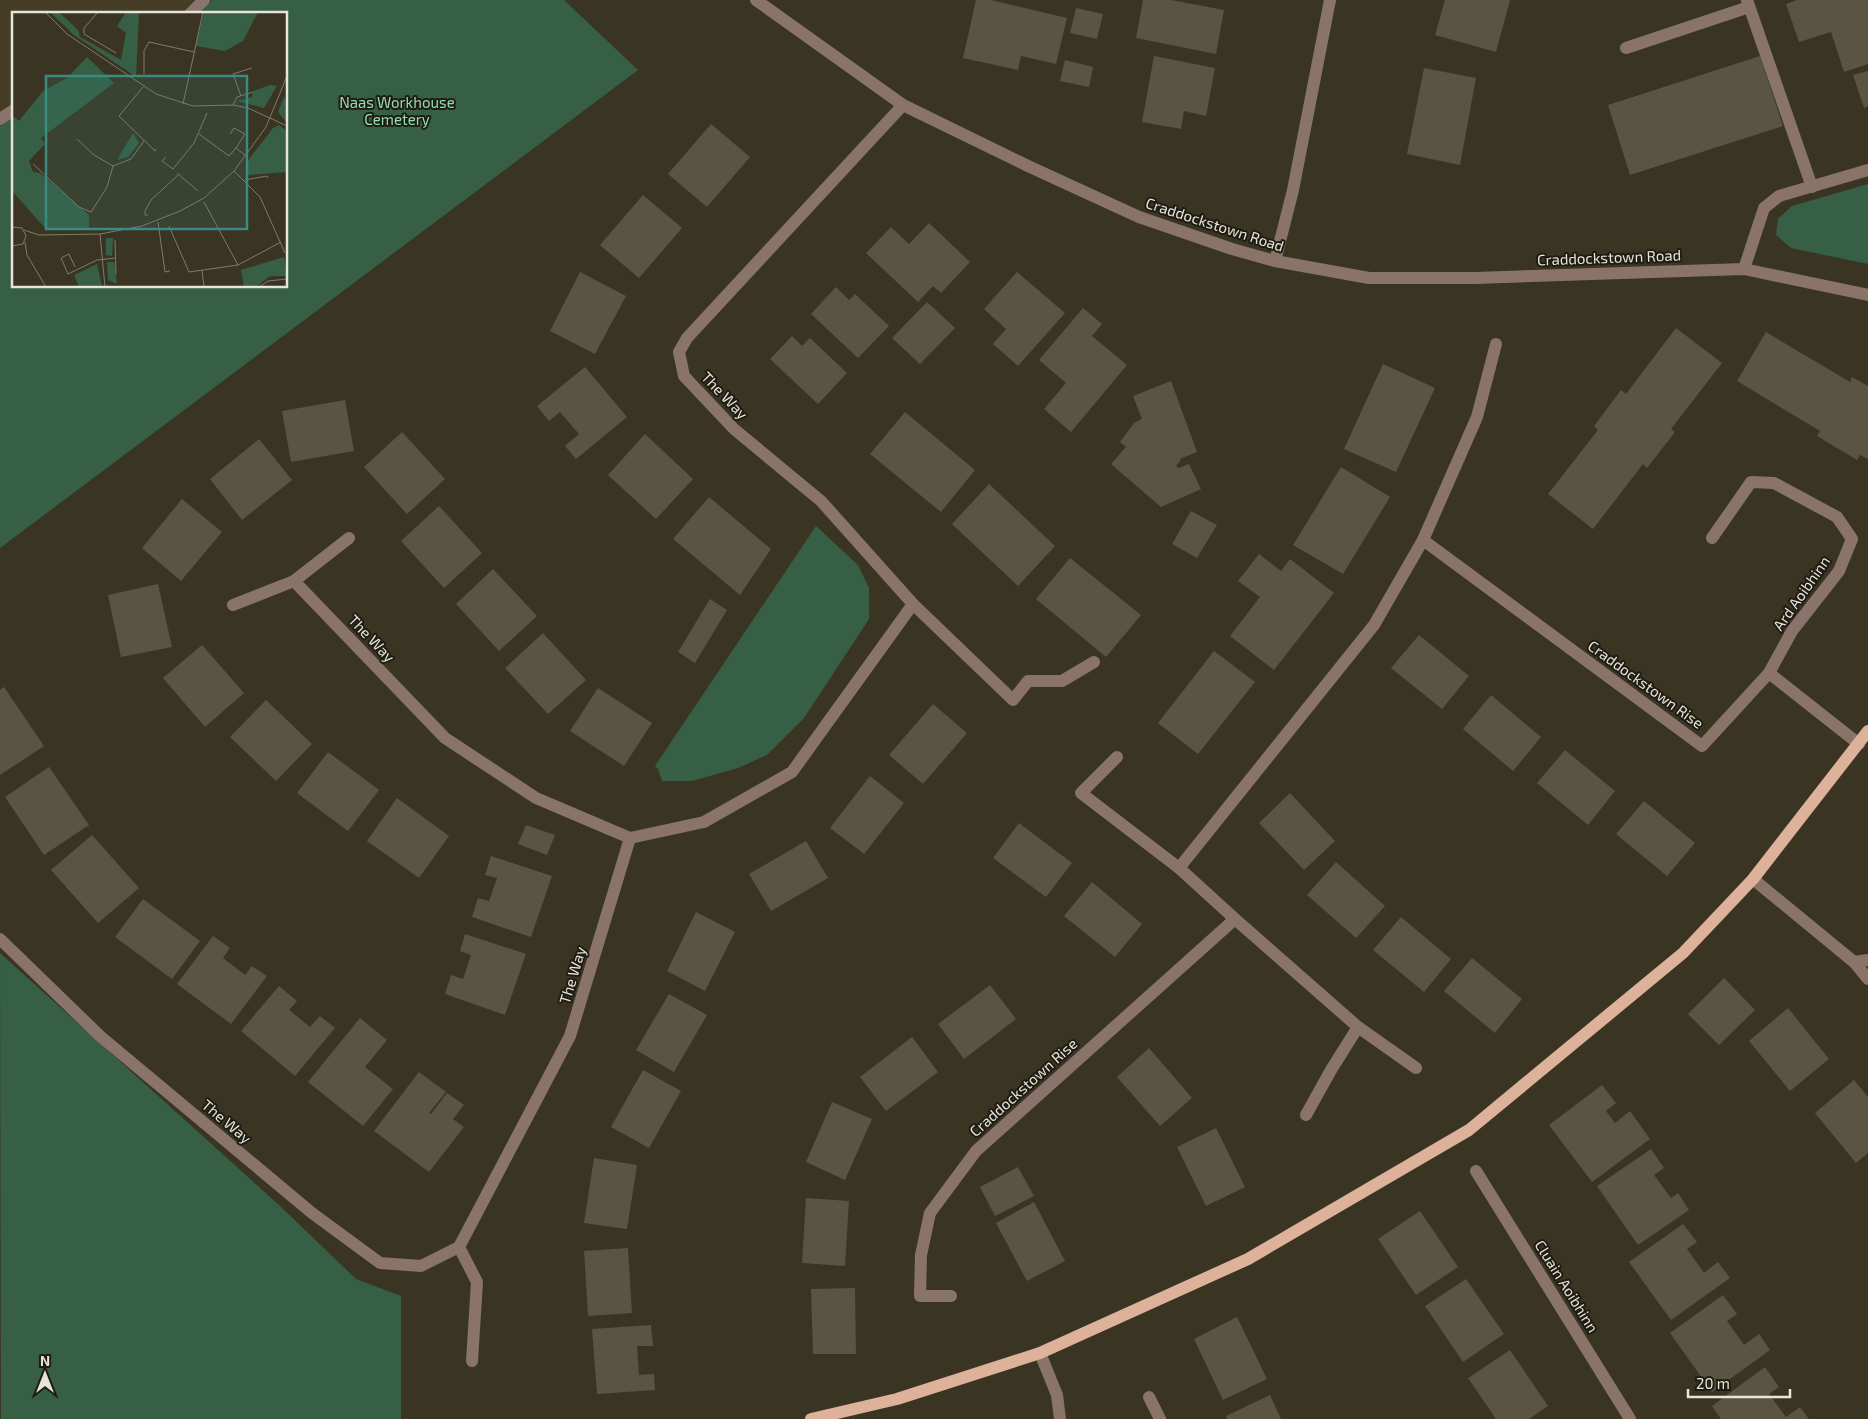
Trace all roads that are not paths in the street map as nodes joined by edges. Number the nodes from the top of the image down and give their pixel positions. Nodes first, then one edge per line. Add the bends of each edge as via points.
1 (204, 0) edge
2 (756, 0) edge
3 (1330, 0) edge
4 (1748, 4) edge
5 (192, 12) edge
6 (1626, 48) dead end
7 (903, 105) junction
8 (12, 111) edge
9 (0, 119) edge
10 (1868, 170) edge
11 (1812, 187) junction
12 (1275, 261) junction
13 (1744, 269) junction
14 (1868, 295) edge
15 (1496, 344) dead end
16 (349, 538) dead end
17 (1712, 538) dead end
18 (1423, 540) junction
19 (294, 581) junction
20 (913, 604) junction
21 (233, 605) dead end
22 (1094, 662) dead end
23 (1769, 673) junction
24 (1868, 731) edge
25 (1859, 744) junction
26 (1116, 758) dead end
27 (630, 838) junction
28 (1179, 868) junction
29 (1753, 879) junction
30 (1235, 919) junction
31 (0, 939) edge
32 (1868, 960) edge
33 (1854, 962) junction
34 (1868, 979) edge
35 (1358, 1027) junction
36 (1416, 1068) dead end
37 (1306, 1115) dead end
38 (1476, 1171) dead end
39 (459, 1247) junction
40 (951, 1296) dead end
41 (1040, 1353) junction
42 (472, 1361) dead end
43 (1149, 1396) dead end
44 (811, 1419) edge
45 (1060, 1419) edge
46 (1160, 1419) edge
47 (1630, 1419) edge

1 - 5 street
2 - 7 street, Craddockstown Road
3 - 12 street via 1293,190
4 - 6 street
4 - 11 street
7 - 12 street, Craddockstown Road via 1150,222
7 - 20 street, The Way via 687,338 679,352 684,376 734,429 821,501
8 - 9 street
10 - 11 street
11 - 13 street via 1779,196 1764,208
12 - 13 street, Craddockstown Road via 1369,278 1475,278
13 - 14 street, Craddockstown Road
15 - 18 street via 1477,417
16 - 19 street
17 - 23 street, Ard Aoibhinn via 1751,482 1774,483 1837,517 1852,539 1839,571 1792,631
18 - 23 street, Craddockstown Rise via 1702,746
18 - 28 street via 1374,626
19 - 21 street
19 - 27 street, The Way via 445,738 536,798
20 - 22 street, The Way via 1013,700 1028,681 1062,681
20 - 27 street via 792,772 704,822
23 - 25 street
24 - 25 main road
25 - 29 main road
26 - 28 street via 1081,793
27 - 39 street, The Way via 570,1036
28 - 30 street
29 - 33 street
29 - 41 main road via 1683,953 1469,1130 1248,1259
30 - 35 street
30 - 40 street, Craddockstown Rise via 976,1151 930,1213 921,1255 920,1296
31 - 39 street, The Way via 100,1036 312,1213 380,1263 421,1266
32 - 33 street
33 - 34 street
35 - 36 street
35 - 37 street
38 - 47 street, Cluain Aoibhinn
39 - 42 street via 477,1282
41 - 44 main road via 896,1399
41 - 45 street via 1057,1395
43 - 46 street

